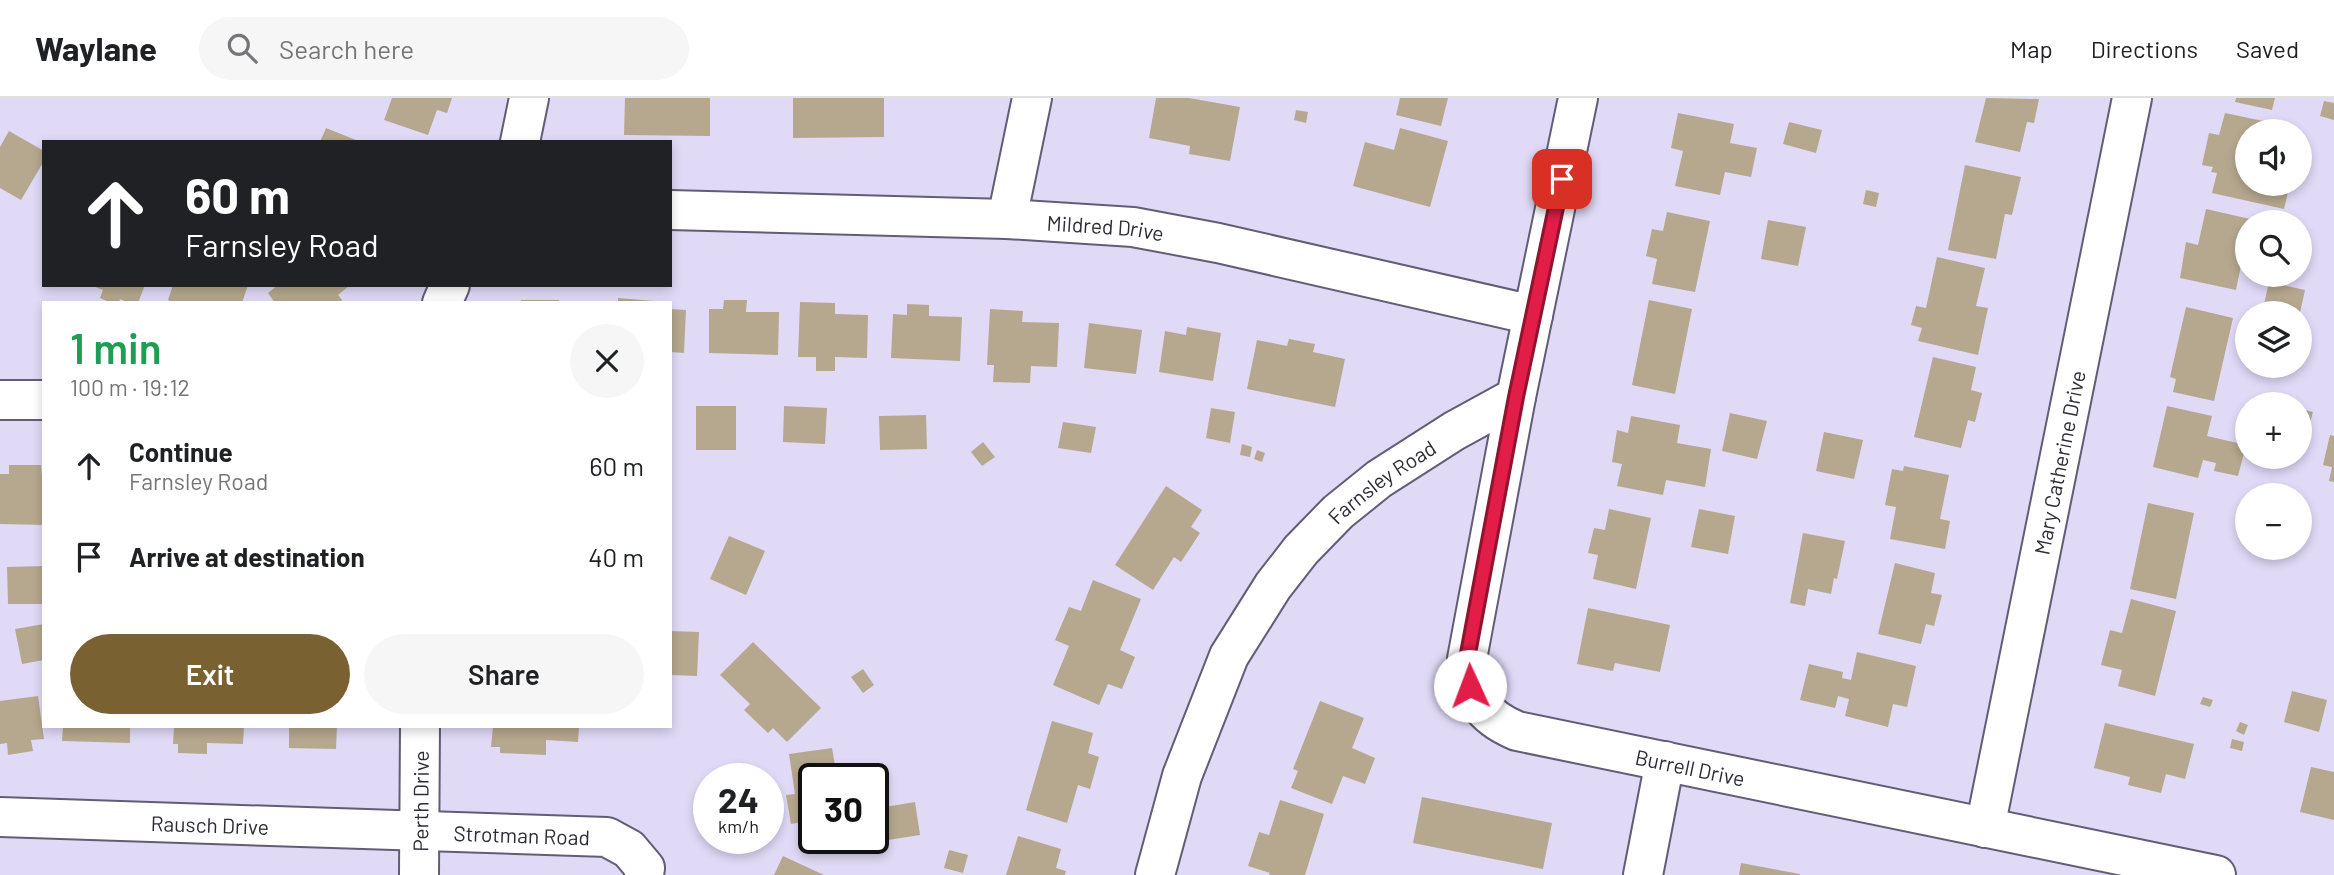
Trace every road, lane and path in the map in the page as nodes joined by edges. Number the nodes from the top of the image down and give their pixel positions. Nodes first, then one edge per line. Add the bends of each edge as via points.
1 (529, 98) edge
2 (1032, 98) edge
3 (1578, 98) edge
4 (2132, 98) edge
5 (520, 140) edge
6 (672, 209) edge
7 (1007, 219) junction
8 (1533, 315) junction
9 (1516, 397) junction
10 (0, 400) edge
11 (42, 400) edge
12 (420, 728) edge
13 (1665, 761) junction
14 (0, 817) edge
15 (1985, 828) junction
16 (420, 829) junction
17 (2127, 866) edge
18 (419, 875) edge
19 (643, 875) edge
20 (1155, 875) edge
21 (1643, 875) edge
22 (2216, 875) edge

1 - 5 street
2 - 7 street
3 - 8 street
4 - 15 street, Mary Catherine Drive
6 - 7 street, Mildred Drive
7 - 8 street, Mildred Drive via 1133,227
8 - 9 street
9 - 13 street, Burrell Drive via 1467,659 1470,686 1480,706 1517,731
9 - 20 street, Farnsley Road via 1379,479 1338,512 1273,586 1229,656 1182,776
10 - 11 street
12 - 16 street, Perth Drive
13 - 15 street, Burrell Drive
13 - 21 street
14 - 16 street, Rausch Drive
15 - 17 street, Burrell Drive
16 - 18 street, Perth Drive
16 - 19 street, Strotman Road via 607,837 629,849 645,867
17 - 22 street, Burrell Drive

